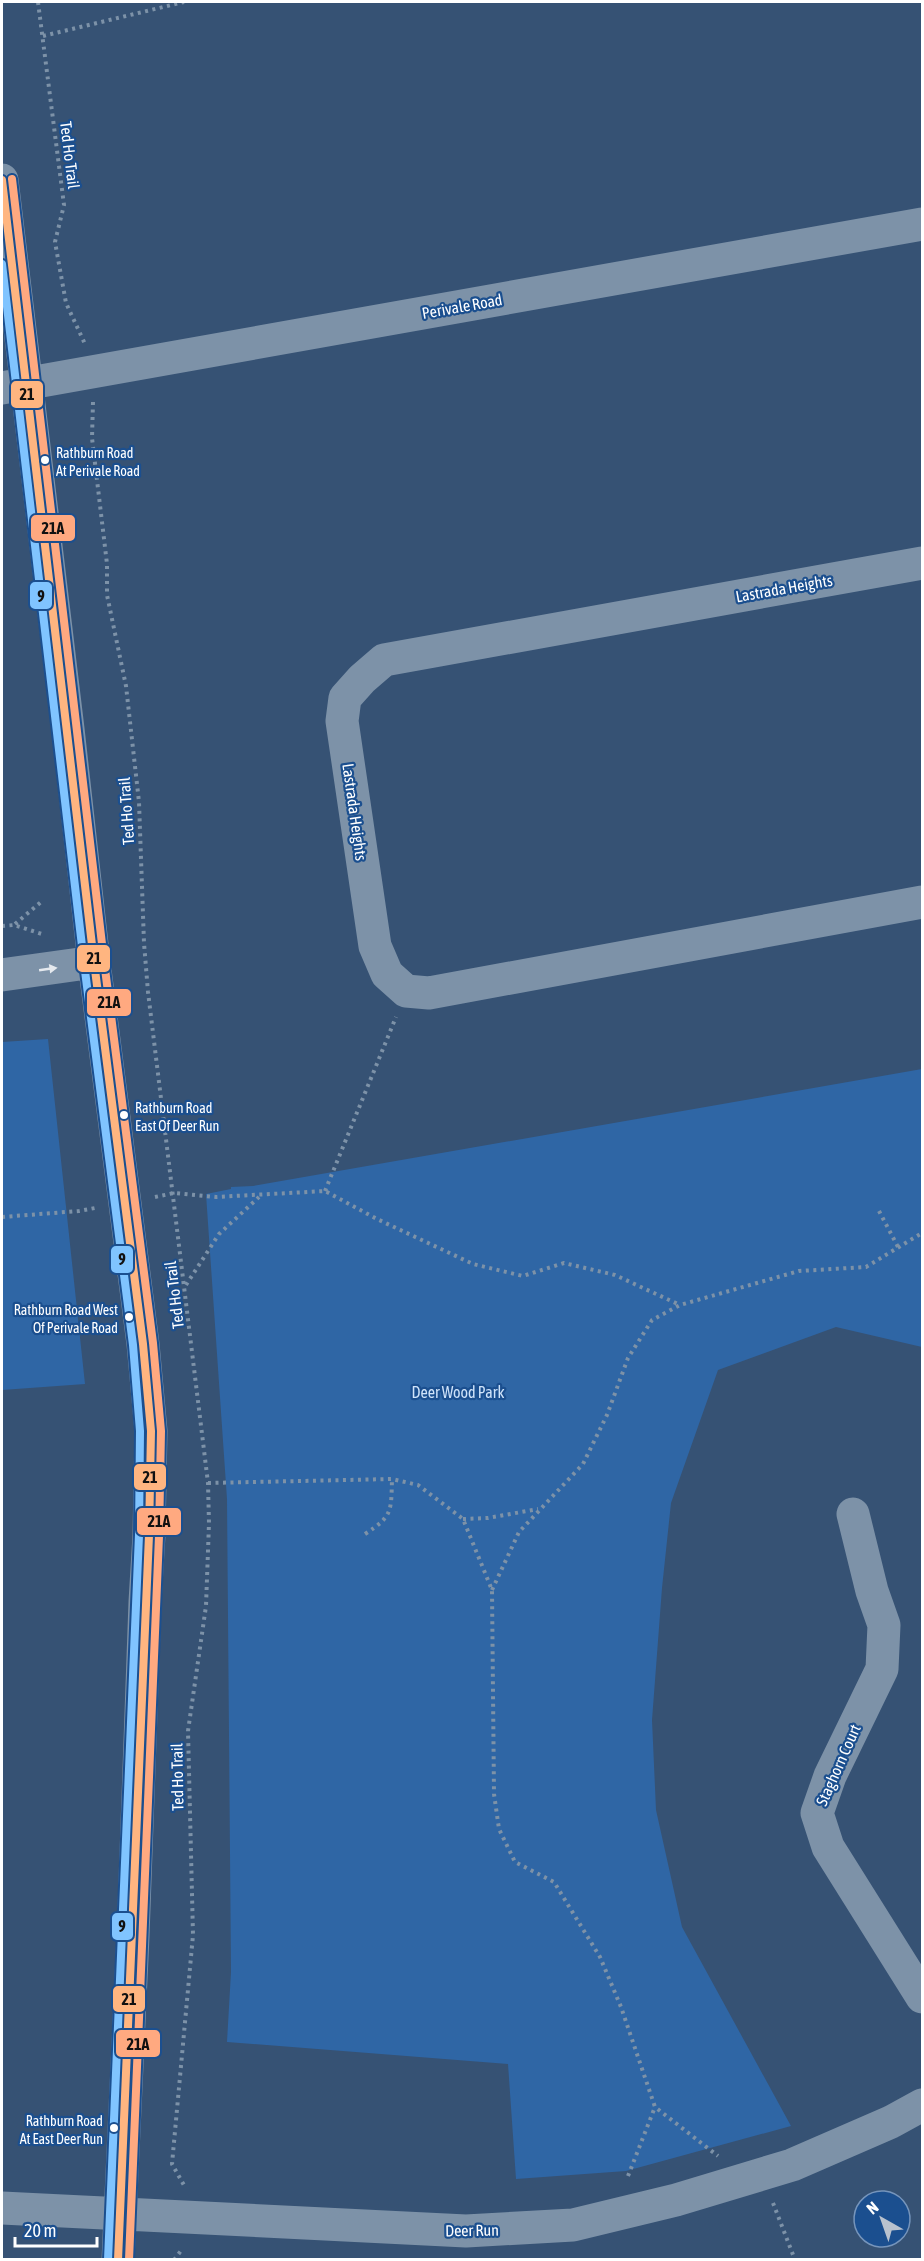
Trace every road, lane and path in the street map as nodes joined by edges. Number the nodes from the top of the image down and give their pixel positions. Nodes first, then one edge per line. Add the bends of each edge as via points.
1 (38, 2) edge
2 (184, 2) edge
3 (43, 36) junction
4 (2, 180) edge
5 (922, 224) edge
6 (84, 343) dead end
7 (14, 386) edge
8 (93, 398) dead end
9 (922, 563) edge
10 (41, 902) dead end
11 (922, 902) edge
12 (14, 925) junction
13 (2, 926) edge
14 (45, 935) dead end
15 (94, 962) junction
16 (2, 975) edge
17 (406, 990) junction
18 (326, 1191) junction
19 (174, 1193) junction
20 (260, 1196) junction
21 (154, 1197) dead end
22 (95, 1208) dead end
23 (879, 1211) dead end
24 (2, 1217) edge
25 (922, 1233) edge
26 (898, 1247) junction
27 (185, 1286) junction
28 (680, 1305) junction
29 (392, 1479) junction
30 (208, 1483) junction
31 (538, 1509) junction
32 (853, 1514) dead end
33 (463, 1519) junction
34 (364, 1534) dead end
35 (492, 1590) junction
36 (922, 1997) edge
37 (922, 2105) edge
38 (655, 2108) junction
39 (628, 2176) dead end
40 (755, 2176) junction
41 (186, 2188) dead end
42 (2, 2208) edge
43 (121, 2215) junction
44 (184, 2246) dead end
45 (118, 2259) edge
46 (174, 2259) edge
47 (795, 2259) edge

1 - 3 path, Ted Ho Trail
2 - 3 path
3 - 6 path, Ted Ho Trail via 64,205 55,242 66,303
4 - 7 street
5 - 7 street, Perivale Road
7 - 15 street via 68,729
8 - 19 path, Ted Ho Trail via 92,438 107,595 126,686 139,802 146,973
9 - 17 street, Lastrada Heights via 384,660 345,698 342,721 375,946 387,974
10 - 12 path
11 - 17 street via 429,993
12 - 13 path
12 - 14 path
16 -> 15 street
15 - 43 street via 152,1431
17 - 18 path
18 - 20 path
18 - 28 path via 473,1264 523,1276 564,1263 615,1275
19 - 20 path
19 - 21 path
19 - 27 path, Ted Ho Trail
20 - 27 path via 219,1234
22 - 24 path
23 - 26 path
25 - 26 path
26 - 28 path via 866,1267 799,1271
27 - 30 path, Ted Ho Trail
28 - 31 path via 652,1320 628,1358 583,1464
29 - 30 path
29 - 33 path via 418,1485
29 - 34 path via 385,1521
30 - 41 path, Ted Ho Trail via 206,1606 188,1731 193,1935 172,2164
31 - 33 path
31 - 35 path via 519,1532
32 - 36 street, Staghorn Court via 884,1625 882,1669 830,1776 817,1813 828,1846
33 - 35 path
35 - 38 path via 494,1794 498,1828 515,1862 554,1882 600,1957
37 - 40 street, Deer Run via 792,2165
38 - 39 path
38 - 40 path
40 - 43 street, Deer Run via 573,2225 466,2231
40 - 47 path
42 - 43 street, Deer Run
43 - 45 street
44 - 46 path

